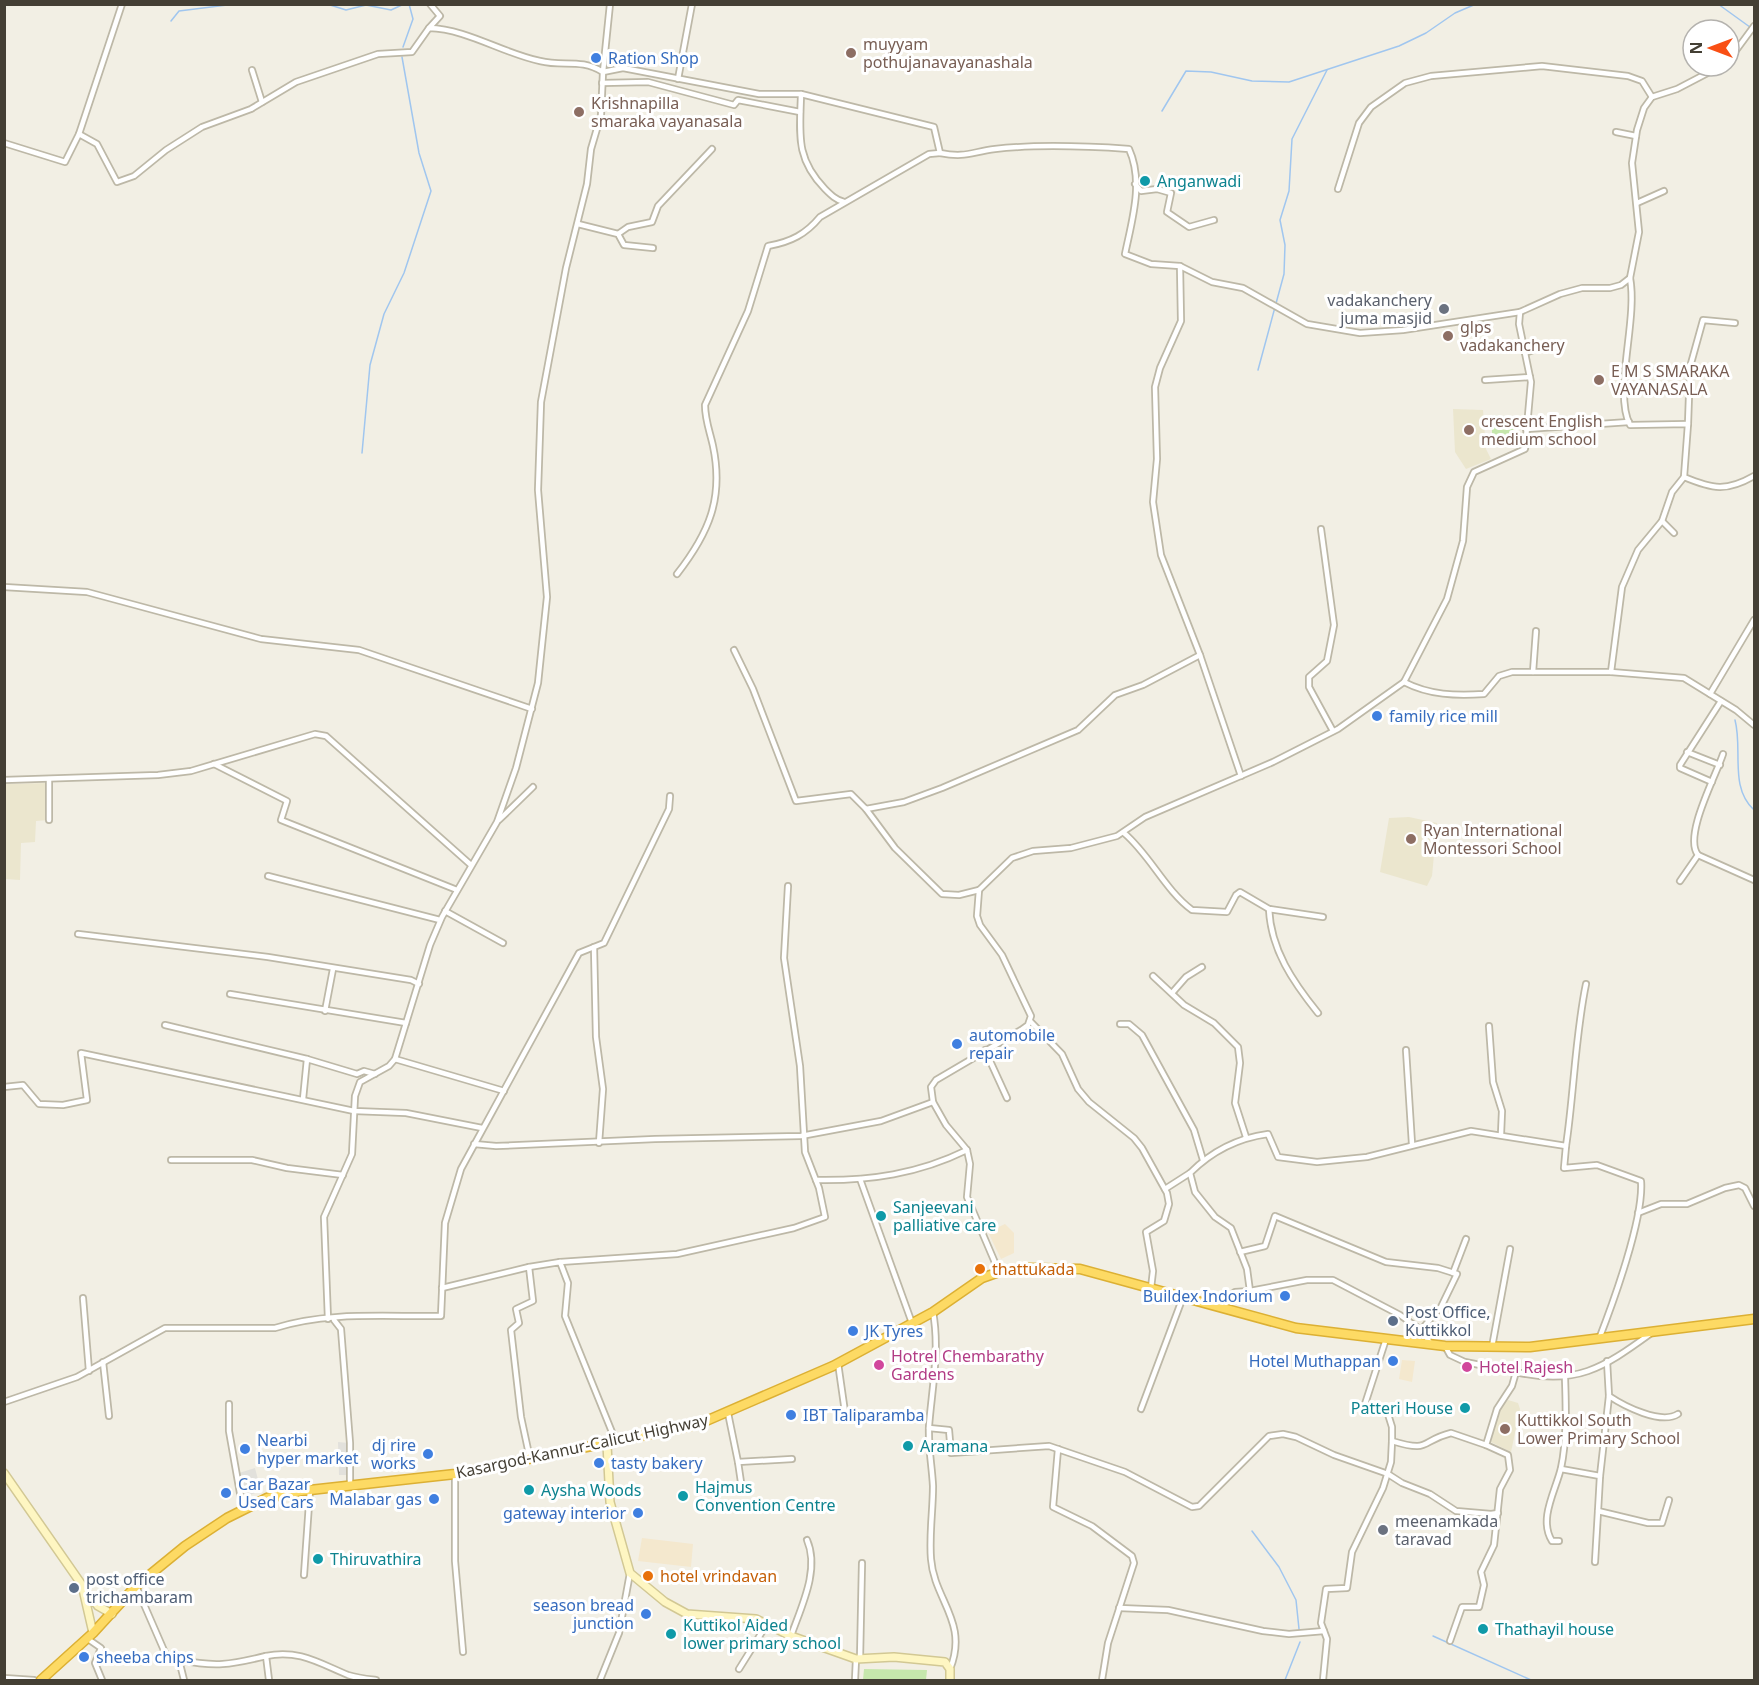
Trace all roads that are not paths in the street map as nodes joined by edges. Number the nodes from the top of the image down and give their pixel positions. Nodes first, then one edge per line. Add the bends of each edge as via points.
1 (122, 4) edge
2 (430, 4) edge
3 (610, 4) edge
4 (692, 4) edge
5 (1755, 26) edge
6 (429, 28) junction
7 (1741, 44) edge
8 (252, 70) dead end
9 (603, 72) junction
10 (1698, 78) edge
11 (678, 79) junction
12 (602, 83) junction
13 (801, 94) junction
14 (1652, 97) junction
15 (262, 102) junction
16 (800, 112) junction
17 (1616, 132) dead end
18 (79, 134) junction
19 (1636, 136) junction
20 (4, 143) edge
21 (712, 149) dead end
22 (940, 153) junction
23 (1135, 184) junction
24 (1338, 189) dead end
25 (1664, 191) dead end
26 (846, 202) junction
27 (1637, 203) junction
28 (1214, 220) dead end
29 (578, 224) junction
30 (618, 234) junction
31 (653, 248) dead end
32 (1180, 266) junction
33 (1630, 278) junction
34 (1520, 312) junction
35 (1735, 322) dead end
36 (1550, 344) dead end
37 (1525, 353) junction
38 (1530, 377) junction
39 (1485, 380) dead end
40 (1629, 422) junction
41 (1688, 424) junction
42 (1526, 429) junction
43 (1755, 476) edge
44 (1684, 477) junction
45 (1662, 521) junction
46 (1321, 529) dead end
47 (1674, 533) dead end
48 (676, 574) dead end
49 (4, 587) edge
50 (1755, 620) edge
51 (1536, 631) dead end
52 (734, 650) dead end
53 (1200, 655) junction
54 (1533, 672) junction
55 (1611, 672) junction
56 (1404, 682) junction
57 (1710, 694) junction
58 (1721, 701) junction
59 (532, 709) junction
60 (1755, 725) edge
61 (1333, 731) junction
62 (1687, 752) junction
63 (1723, 754) dead end
64 (214, 764) junction
65 (1720, 765) junction
66 (1242, 776) junction
67 (49, 779) junction
68 (4, 780) edge
69 (1712, 782) junction
70 (533, 787) dead end
71 (670, 796) dead end
72 (866, 809) junction
73 (49, 820) dead end
74 (498, 822) junction
75 (1124, 833) junction
76 (1698, 855) junction
77 (471, 865) junction
78 (268, 876) dead end
79 (1755, 880) edge
80 (1680, 882) dead end
81 (1240, 885) dead end
82 (788, 886) dead end
83 (457, 890) junction
84 (980, 890) junction
85 (1240, 892) junction
86 (1269, 909) junction
87 (445, 911) junction
88 (1323, 917) dead end
89 (440, 920) junction
90 (78, 934) dead end
91 (502, 943) dead end
92 (594, 947) junction
93 (1202, 967) dead end
94 (333, 969) junction
95 (1153, 976) dead end
96 (419, 984) junction
97 (1586, 984) dead end
98 (1172, 993) junction
99 (230, 994) dead end
100 (325, 1011) junction
101 (1318, 1013) dead end
102 (1030, 1021) junction
103 (406, 1023) junction
104 (1120, 1024) dead end
105 (165, 1025) dead end
106 (1489, 1026) dead end
107 (985, 1050) junction
108 (1406, 1050) dead end
109 (307, 1059) junction
110 (394, 1059) junction
111 (375, 1074) junction
112 (4, 1087) edge
113 (504, 1091) junction
114 (303, 1098) junction
115 (1007, 1098) dead end
116 (933, 1102) junction
117 (354, 1111) junction
118 (482, 1128) junction
119 (1501, 1134) junction
120 (804, 1136) junction
121 (1245, 1137) junction
122 (599, 1143) junction
123 (474, 1144) junction
124 (1412, 1144) junction
125 (1566, 1146) junction
126 (967, 1150) junction
127 (171, 1160) dead end
128 (1203, 1160) junction
129 (1190, 1173) junction
130 (343, 1175) junction
131 (860, 1179) junction
132 (816, 1180) junction
133 (1165, 1189) junction
134 (1755, 1206) edge
135 (1638, 1213) junction
136 (1466, 1239) dead end
137 (1510, 1249) dead end
138 (1240, 1252) junction
139 (560, 1262) junction
140 (529, 1267) junction
141 (999, 1272) junction
142 (1453, 1273) junction
143 (442, 1288) junction
144 (1151, 1288) junction
145 (1250, 1291) junction
146 (1184, 1296) junction
147 (83, 1298) dead end
148 (1216, 1306) junction
149 (933, 1312) junction
150 (328, 1319) junction
151 (1755, 1319) edge
152 (912, 1323) junction
153 (1420, 1330) junction
154 (1652, 1332) junction
155 (1386, 1339) junction
156 (1599, 1339) junction
157 (1431, 1344) junction
158 (1445, 1346) junction
159 (1492, 1348) junction
160 (103, 1362) junction
161 (1607, 1362) junction
162 (838, 1363) junction
163 (88, 1371) junction
164 (1516, 1372) junction
165 (1565, 1378) junction
166 (1609, 1396) junction
167 (4, 1402) edge
168 (229, 1404) dead end
169 (1141, 1409) dead end
170 (728, 1413) junction
171 (1678, 1414) dead end
172 (109, 1416) dead end
173 (846, 1419) dead end
174 (929, 1428) junction
175 (1392, 1441) junction
176 (611, 1443) junction
177 (1486, 1445) junction
178 (1058, 1449) junction
179 (530, 1459) junction
180 (792, 1459) dead end
181 (738, 1462) junction
182 (1561, 1469) junction
183 (4, 1473) edge
184 (455, 1474) junction
185 (1388, 1474) junction
186 (1600, 1476) junction
187 (350, 1485) junction
188 (742, 1489) dead end
189 (310, 1490) junction
190 (1669, 1500) dead end
191 (243, 1510) junction
192 (1598, 1511) junction
193 (1498, 1513) junction
194 (807, 1540) dead end
195 (1559, 1541) dead end
196 (1595, 1562) dead end
197 (862, 1563) dead end
198 (630, 1573) junction
199 (304, 1575) dead end
200 (82, 1585) junction
201 (136, 1586) junction
202 (1119, 1608) junction
203 (112, 1614) junction
204 (766, 1624) junction
205 (1324, 1631) junction
206 (90, 1636) junction
207 (791, 1636) junction
208 (1450, 1641) dead end
209 (463, 1652) dead end
210 (266, 1656) junction
211 (858, 1659) junction
212 (178, 1660) junction
213 (739, 1669) dead end
214 (950, 1669) junction
215 (4, 1678) edge
216 (34, 1680) edge
217 (41, 1680) edge
218 (102, 1680) edge
219 (184, 1680) edge
220 (269, 1680) edge
221 (376, 1680) edge
222 (600, 1680) edge
223 (855, 1680) edge
224 (950, 1680) edge
225 (1102, 1680) edge
226 (1323, 1680) edge

1 - 18 street
2 - 6 street via 440,16
3 - 9 street
4 - 11 street
5 - 7 street
6 - 9 street via 449,29 542,62 588,63
6 - 15 street via 412,52 378,54 296,82
8 - 15 street
9 - 11 street via 623,68
9 - 12 street
10 - 14 street
11 - 13 street via 759,94
12 - 16 street via 648,82 734,105 738,100
12 - 29 street via 601,116
13 - 16 street
13 - 22 street via 934,127
14 - 19 street via 1644,108
14 - 24 street via 1642,81 1628,76 1542,66 1431,76 1405,83 1371,106 1359,123
15 - 18 street via 202,127 134,176 117,182 97,144
16 - 26 street via 804,162 834,197
17 - 19 street
18 - 20 street via 65,162
19 - 27 street via 1632,163
21 - 30 street via 658,206 652,222 628,227
22 - 23 street via 969,156 1004,149 1129,149 1135,164
22 - 26 street via 929,154
23 - 28 street via 1141,191 1157,189 1171,193 1167,212 1189,227
23 - 32 street via 1136,199 1125,254 1151,264
25 - 27 street
26 - 48 street via 820,216 807,232 783,244 768,246 748,311 705,405 713,446 715,504 702,541
27 - 33 street via 1639,232
29 - 30 street
29 - 59 street via 541,402 538,490 547,597
30 - 31 street via 624,245
32 - 34 street via 1212,282 1243,288 1307,324 1360,333
32 - 53 street via 1181,321 1155,387 1157,459 1153,502 1161,555
33 - 34 street via 1610,288 1582,288 1560,294
33 - 40 street via 1632,303 1625,397
34 - 37 street
35 - 41 street via 1703,320 1690,367
36 - 37 street
37 - 38 street
38 - 39 street
38 - 42 street
40 - 41 street via 1634,426
40 - 42 street
41 - 44 street
42 - 56 street via 1525,448 1474,472 1467,487 1463,541 1447,599
43 - 44 street via 1735,487 1722,488
44 - 45 street via 1672,492
45 - 47 street
45 - 55 street via 1638,550 1622,587
46 - 61 street via 1334,625 1327,661 1309,677 1309,687
49 - 59 street via 87,592 261,639 359,650
50 - 57 street
51 - 54 street
52 - 72 street via 796,801 851,794
53 - 66 street
53 - 72 street via 1115,695 1078,730 942,788 904,802
54 - 55 street
54 - 56 street via 1499,676 1484,694 1457,696 1418,689
55 - 57 street via 1684,678
56 - 61 street
57 - 58 street
58 - 60 street
58 - 62 street
59 - 74 street
61 - 66 street
62 - 65 street
62 - 69 street via 1680,768
63 - 65 street
64 - 67 street via 158,776
64 - 77 street via 315,734 326,736
64 - 83 street via 287,801 281,820
65 - 69 street
66 - 75 street via 1145,817
67 - 68 street
67 - 73 street
69 - 76 street via 1695,838 1694,850
70 - 74 street
71 - 92 street via 669,809 604,943
72 - 84 street via 895,848 942,894
74 - 77 street
75 - 84 street via 1071,848 1021,854 999,868
75 - 85 street via 1192,910 1227,912
76 - 79 street
76 - 80 street
77 - 83 street
78 - 89 street
81 - 85 street
82 - 120 street via 784,958 800,1066
83 - 87 street
84 - 102 street via 980,925 1002,955
85 - 86 street
86 - 88 street
86 - 101 street via 1286,970
87 - 89 street
87 - 91 street
89 - 96 street
90 - 94 street via 152,941
92 - 113 street via 579,953
92 - 122 street via 596,1037 603,1089
93 - 98 street
94 - 96 street
94 - 100 street
95 - 98 street
96 - 103 street
97 - 125 street
98 - 121 street via 1214,1023 1238,1047 1235,1103
99 - 100 street
100 - 103 street
102 - 107 street
102 - 133 street via 1062,1054 1078,1089 1089,1102 1142,1148
103 - 110 street
104 - 128 street via 1129,1024 1142,1035 1194,1130
105 - 109 street
106 - 119 street via 1493,1082 1502,1111
107 - 115 street
107 - 116 street via 936,1080 931,1087
108 - 124 street
109 - 111 street via 357,1074
109 - 114 street
110 - 111 street
110 - 113 street
111 - 117 street via 360,1082
112 - 114 street via 23,1084 39,1104 87,1100 81,1053
113 - 118 street
114 - 117 street
116 - 120 street via 881,1121
116 - 126 street
117 - 118 street via 406,1113
117 - 130 street via 352,1154
118 - 123 street
119 - 124 street via 1471,1131
119 - 125 street
120 - 122 street via 655,1138
120 - 132 street via 805,1152
121 - 124 street via 1268,1134 1278,1157 1317,1162 1367,1157
121 - 128 street
122 - 123 street
123 - 143 street via 461,1168 445,1223
125 - 135 street via 1564,1168 1597,1165 1641,1181
126 - 131 street via 920,1170
126 - 141 street via 967,1197
127 - 130 street via 252,1160
128 - 129 street
129 - 133 street
129 - 138 street via 1195,1192 1215,1217 1232,1228
130 - 150 street via 324,1217
131 - 132 street
131 - 152 street
132 - 139 street via 825,1217 819,1221 677,1254
133 - 144 street via 1168,1214 1146,1232 1153,1271
134 - 135 street via 1739,1185 1687,1204 1661,1204
135 - 156 street via 1613,1305
136 - 142 street
137 - 159 street
138 - 142 street via 1265,1246 1275,1216 1386,1262
138 - 145 street
139 - 140 street
139 - 176 street via 568,1283 565,1316
140 - 143 street
140 - 179 street via 533,1301 516,1308 519,1323 511,1330
141 - 144 highway, Kasargod-Kannur-Calicut Highway via 1071,1268
141 - 149 highway, Kasargod-Kannur-Calicut Highway via 967,1287
142 - 153 street via 1457,1274 1441,1307
143 - 150 street via 441,1316
144 - 146 highway, Kasargod-Kannur-Calicut Highway
145 - 148 street via 1235,1292
145 - 153 street via 1307,1280 1333,1280 1380,1303
146 - 148 highway, Kasargod-Kannur-Calicut Highway
146 - 169 street
147 - 163 street
148 - 155 highway, Kasargod-Kannur-Calicut Highway via 1296,1328
149 - 152 highway, Kasargod-Kannur-Calicut Highway
149 - 174 street via 937,1334
150 - 160 street via 292,1322 275,1328 165,1328
150 - 187 street via 337,1321 341,1329
151 - 154 highway, Kasargod-Kannur-Calicut Highway
152 - 162 highway, Kasargod-Kannur-Calicut Highway
153 - 157 street
154 - 156 highway, Kasargod-Kannur-Calicut Highway
154 - 161 street
155 - 157 highway, Kasargod-Kannur-Calicut Highway
155 - 175 street via 1365,1404 1387,1411
156 - 159 highway, Kasargod-Kannur-Calicut Highway
157 - 158 highway, Kasargod-Kannur-Calicut Highway
158 - 159 highway, Kasargod-Kannur-Calicut Highway
158 - 164 street via 1450,1355 1465,1362
160 - 163 street
160 - 172 street
161 - 165 street
161 - 166 street
162 - 170 highway, Kasargod-Kannur-Calicut Highway
162 - 173 street
163 - 167 street
164 - 165 street
164 - 177 street via 1497,1409
165 - 182 street
166 - 171 street via 1659,1416 1672,1418
166 - 186 street
168 - 191 street via 229,1431
170 - 176 highway, Kasargod-Kannur-Calicut Highway via 699,1424
170 - 181 street
174 - 178 street via 949,1430 951,1453 1037,1446
174 - 214 street via 933,1486 928,1532 931,1567 953,1617 956,1642
175 - 177 street via 1425,1446 1451,1433
175 - 185 street
176 - 179 highway, Kasargod-Kannur-Calicut Highway
176 - 198 main road via 610,1502
177 - 193 street via 1508,1455 1510,1461 1510,1470 1500,1489
178 - 185 street via 1125,1472 1192,1507 1199,1506 1269,1436 1296,1437
178 - 202 street via 1053,1507 1092,1526 1132,1556 1131,1576
179 - 184 highway, Kasargod-Kannur-Calicut Highway
180 - 181 street
181 - 188 street
182 - 186 street
182 - 195 street via 1549,1503 1548,1533 1552,1540
183 - 200 main road
184 - 187 highway, Kasargod-Kannur-Calicut Highway
184 - 209 street via 455,1561
185 - 193 street via 1456,1511
185 - 205 street via 1352,1552 1347,1588 1326,1589 1321,1623
186 - 192 street
187 - 189 highway, Kasargod-Kannur-Calicut Highway
189 - 191 highway, Kasargod-Kannur-Calicut Highway via 267,1498
189 - 199 street
190 - 192 street via 1662,1523
191 - 201 highway, Kasargod-Kannur-Calicut Highway via 185,1546
192 - 196 street
193 - 208 street via 1494,1545 1481,1572 1484,1585 1479,1607 1462,1607
194 - 207 street via 811,1551 809,1585
197 - 211 street
198 - 204 main road via 665,1602 687,1614 756,1619
198 - 222 street via 619,1633
200 - 203 main road via 95,1603
200 - 206 main road
201 - 203 highway, Kasargod-Kannur-Calicut Highway
201 - 212 street via 166,1655
202 - 205 street via 1168,1610 1289,1634
202 - 225 street
203 - 206 highway, Kasargod-Kannur-Calicut Highway
204 - 207 main road
204 - 213 street
205 - 226 street via 1327,1638
206 - 217 highway, Kasargod-Kannur-Calicut Highway
206 - 218 street via 101,1648 95,1663
207 - 211 main road
210 - 212 street via 212,1666
210 - 220 street
210 - 221 street via 301,1655 350,1676
211 - 214 main road via 935,1659 945,1662
211 - 223 street
212 - 219 street
214 - 224 main road
215 - 216 street

